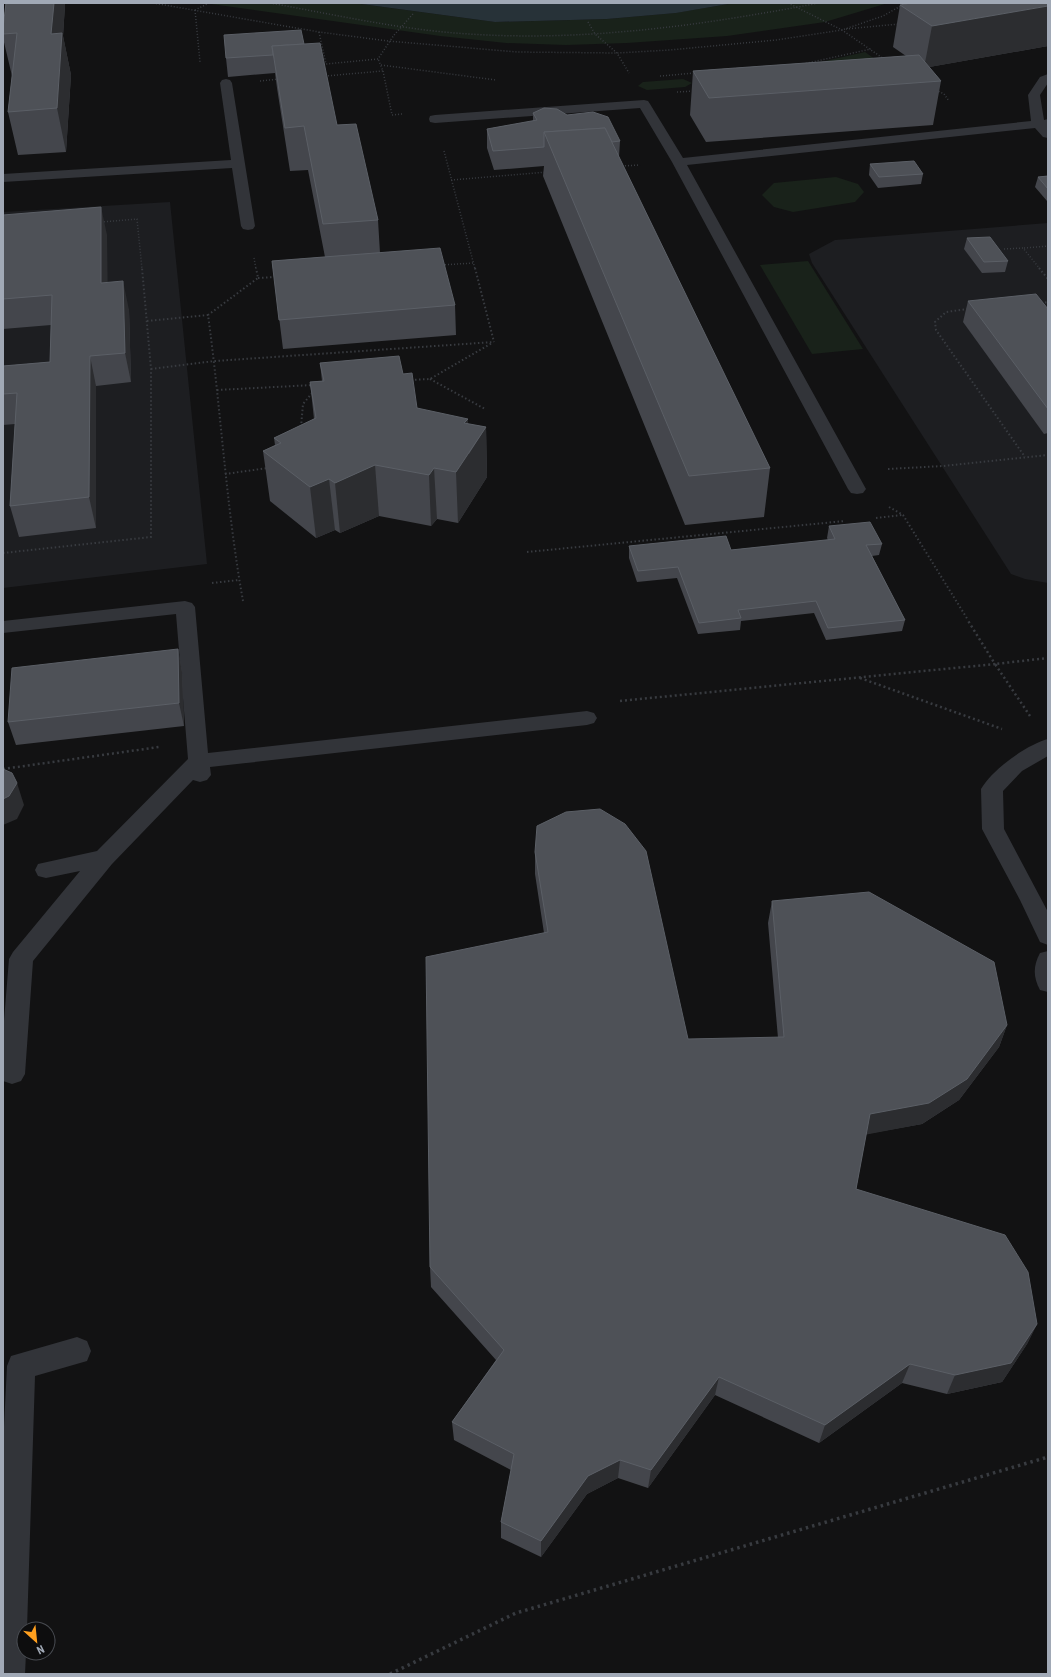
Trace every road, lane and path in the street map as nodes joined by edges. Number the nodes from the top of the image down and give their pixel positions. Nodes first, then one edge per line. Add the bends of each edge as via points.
1 (9, 3) edge
2 (153, 3) edge
3 (209, 3) edge
4 (270, 3) edge
5 (788, 3) edge
6 (819, 3) edge
7 (906, 3) edge
8 (3, 7) edge
9 (796, 8) junction
10 (195, 10) junction
11 (413, 14) dead end
12 (588, 22) dead end
13 (903, 23) dead end
14 (400, 25) junction
15 (842, 30) junction
16 (319, 32) junction
17 (595, 34) junction
18 (388, 41) junction
19 (871, 49) junction
20 (617, 53) junction
21 (378, 59) junction
22 (887, 61) edge
23 (796, 64) edge
24 (804, 64) junction
25 (810, 66) edge
26 (383, 71) junction
27 (698, 73) edge
28 (691, 74) junction
29 (320, 76) edge
30 (654, 77) dead end
31 (1048, 78) edge
32 (281, 79) edge
33 (695, 79) dead end
34 (226, 83) junction
35 (931, 87) dead end
36 (696, 91) dead end
37 (674, 92) dead end
38 (435, 119) junction
39 (1043, 123) edge
40 (971, 131) junction
41 (1048, 134) edge
42 (679, 162) junction
43 (239, 164) junction
44 (616, 167) edge
45 (553, 172) edge
46 (3, 178) edge
47 (451, 180) junction
48 (97, 222) edge
49 (248, 226) joint
50 (1048, 246) edge
51 (1023, 248) junction
52 (1004, 249) dead end
53 (474, 263) junction
54 (442, 266) edge
55 (282, 276) edge
56 (258, 278) junction
57 (1048, 279) edge
58 (1048, 302) edge
59 (1040, 303) edge
60 (973, 309) edge
61 (208, 315) junction
62 (147, 320) junction
63 (494, 342) junction
64 (216, 362) junction
65 (152, 369) junction
66 (430, 379) junction
67 (406, 380) edge
68 (319, 385) edge
69 (315, 389) edge
70 (217, 390) junction
71 (485, 409) dead end
72 (301, 433) edge
73 (1048, 455) edge
74 (1025, 457) junction
75 (269, 468) dead end
76 (847, 471) junction
77 (225, 474) junction
78 (857, 489) dead end
79 (903, 515) dead end
80 (872, 518) dead end
81 (848, 520) dead end
82 (527, 552) dead end
83 (3, 554) edge
84 (243, 601) dead end
85 (3, 627) edge
86 (1048, 658) edge
87 (858, 678) dead end
88 (1030, 717) dead end
89 (586, 718) dead end
90 (1004, 729) dead end
91 (1048, 746) edge
92 (199, 760) junction
93 (3, 769) edge
94 (104, 858) junction
95 (46, 870) dead end
96 (1048, 936) edge
97 (1048, 960) edge
98 (1048, 983) edge
99 (12, 1074) dead end
100 (77, 1351) dead end
101 (1048, 1457) edge
102 (9, 1674) edge
103 (390, 1674) edge

1 - 8 path
2 - 10 path
3 - 10 path
4 - 14 path
5 - 9 path
6 - 9 path
7 - 15 path via 883,16
9 - 15 path
9 - 17 path via 707,23
10 - 16 path
10 - 34 path via 202,86
11 - 14 path
12 - 17 path
13 - 15 path
14 - 17 path via 456,33 524,36
14 - 18 path
15 - 19 path
15 - 20 path via 776,40
16 - 18 path
16 - 21 path via 326,64
17 - 20 path
18 - 20 path via 517,52
18 - 21 path
19 - 22 path
19 - 24 path
21 - 26 path
23 - 24 path
24 - 25 path
26 - 29 path
26 - 38 path via 392,115 433,112
27 - 28 path
28 - 30 path
28 - 33 path
31 - 39 lane via 1034,95
32 - 34 path
34 - 43 lane
35 - 40 path via 944,94
36 - 37 path
38 - 42 lane via 644,104
38 - 47 path
39 - 40 lane
39 - 41 lane
40 - 42 lane
42 - 44 path
42 - 76 lane
43 - 46 lane
43 - 49 lane
45 - 47 path
47 - 53 path
48 - 62 path via 137,219
49 - 56 path
50 - 51 path
51 - 52 path
51 - 57 path
53 - 54 path
53 - 63 path
55 - 56 path
56 - 61 path
58 - 59 path
60 - 74 path via 946,312 935,322 936,330
61 - 62 path
61 - 64 path
62 - 65 path
63 - 64 path
63 - 66 path
64 - 65 path
64 - 70 path
65 - 83 path via 151,537
66 - 67 path
66 - 71 path
68 - 70 path
69 - 72 path via 303,404
70 - 77 path
73 - 74 path
74 - 76 path via 943,466
75 - 77 path
76 - 78 lane
77 - 84 path
79 - 80 path
81 - 82 path
85 - 92 lane via 185,607
86 - 88 path via 995,664
87 - 90 path
89 - 92 lane
91 - 96 lane via 1015,766 992,789 993,829
92 - 93 path
92 - 94 lane
94 - 95 lane
94 - 99 lane via 21,959
97 - 98 lane
100 - 102 lane via 21,1366
101 - 103 path via 516,1613

